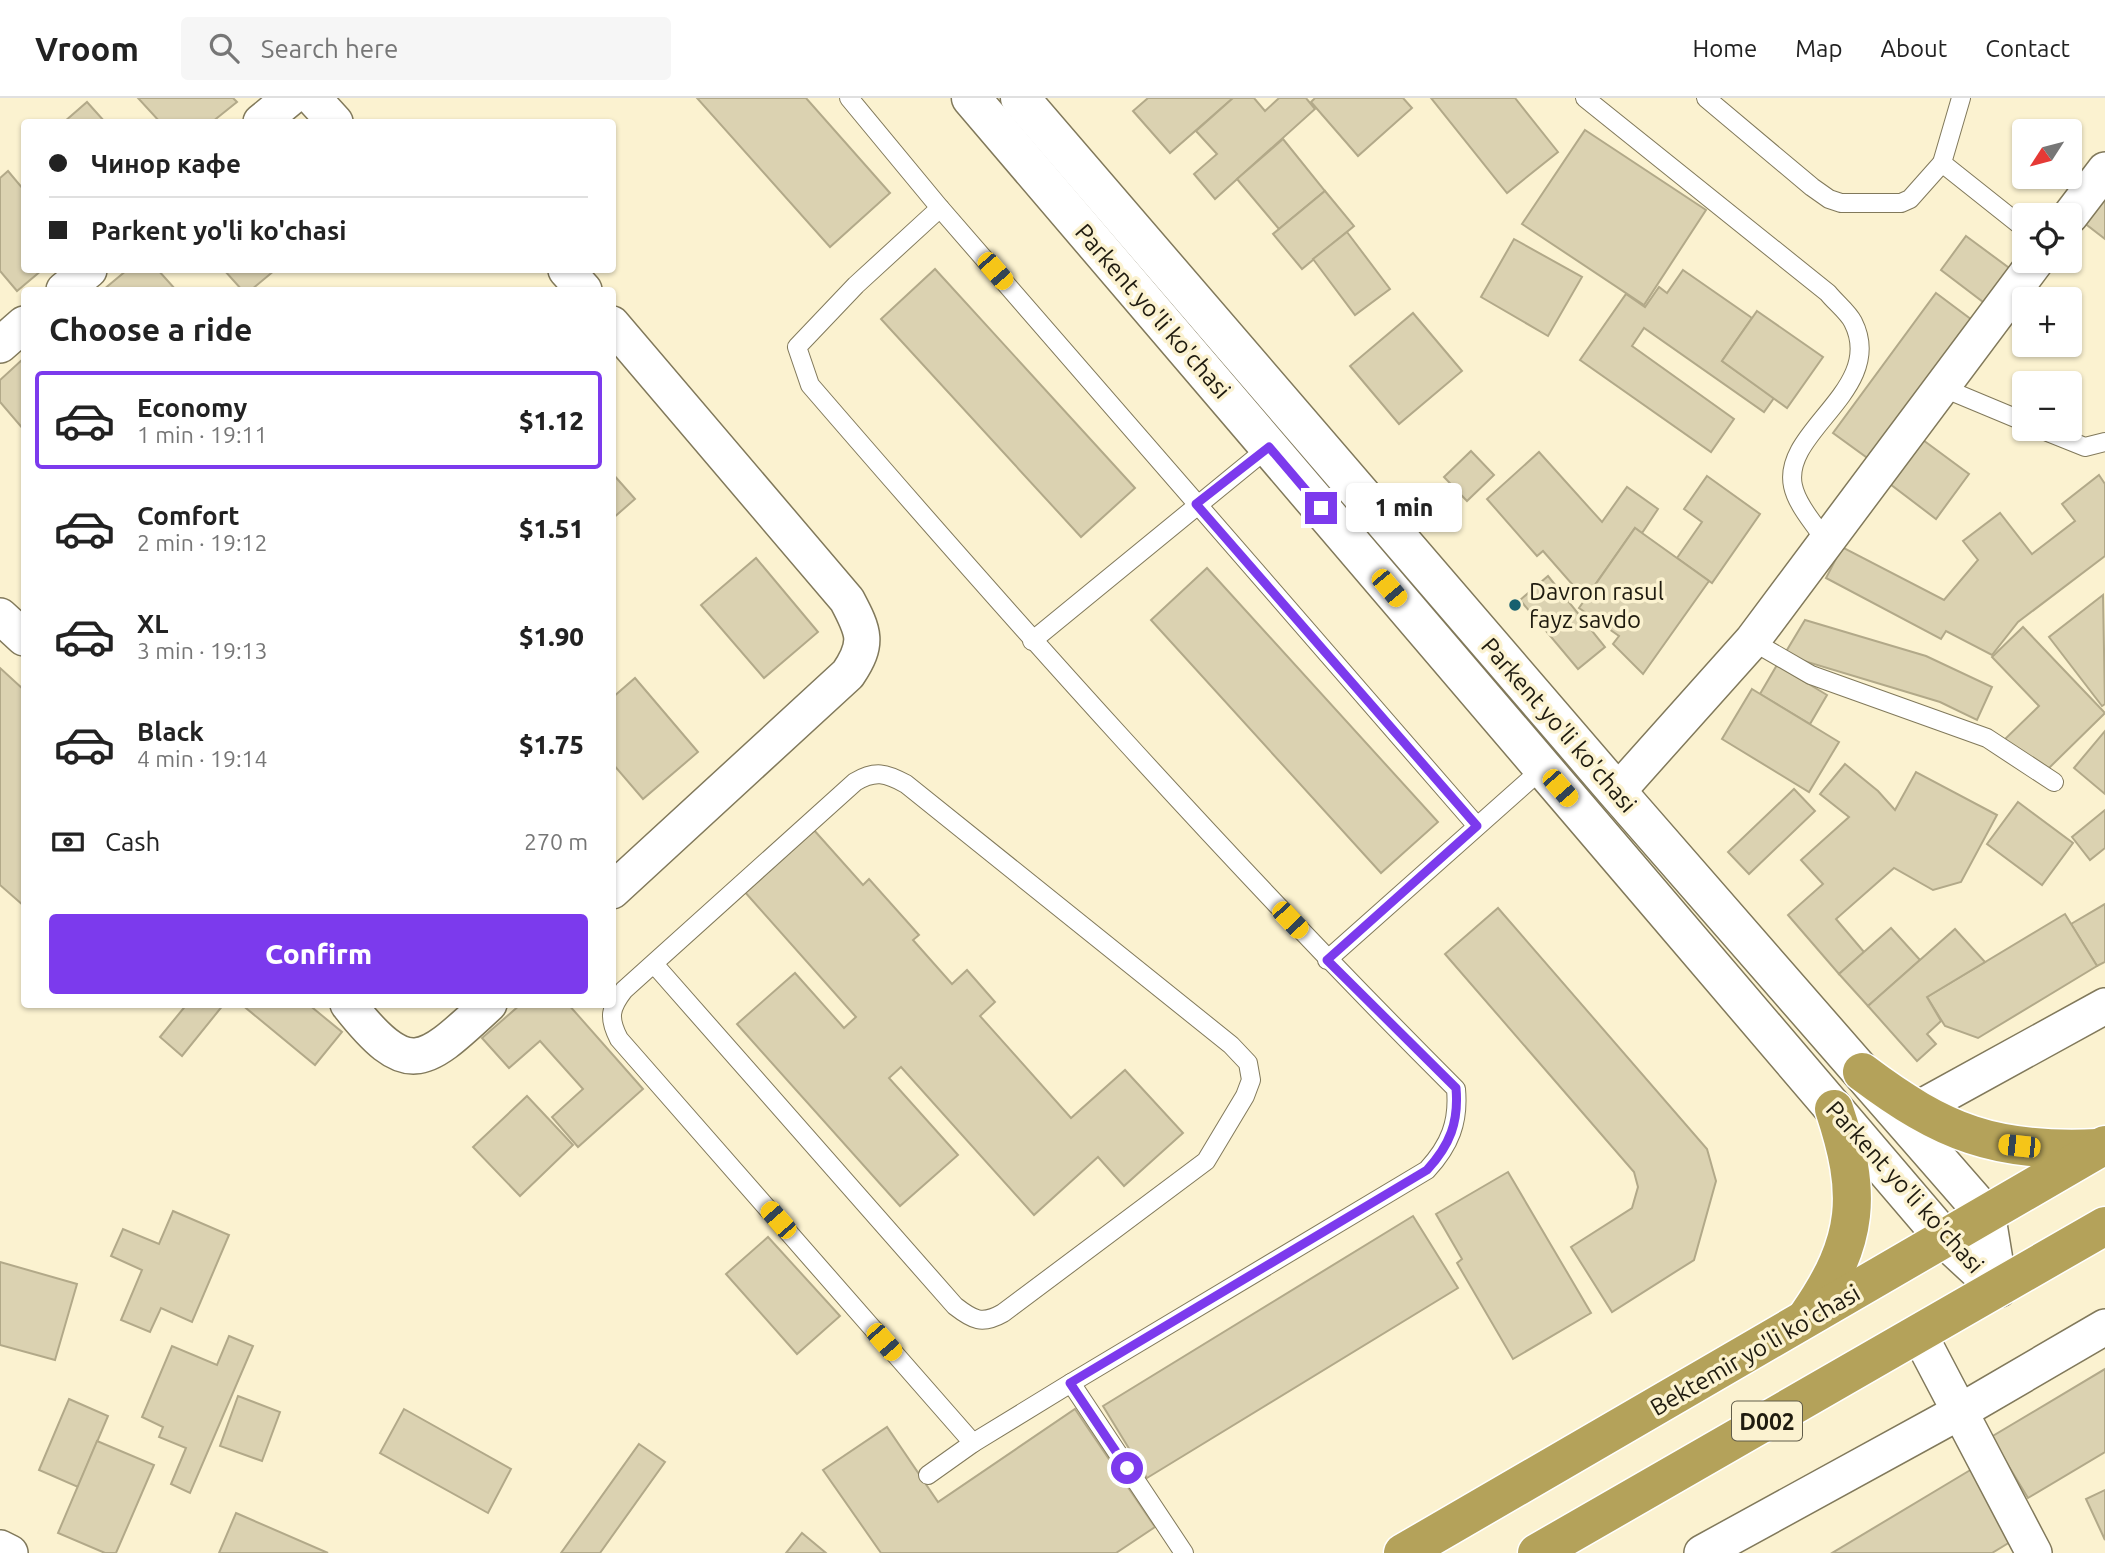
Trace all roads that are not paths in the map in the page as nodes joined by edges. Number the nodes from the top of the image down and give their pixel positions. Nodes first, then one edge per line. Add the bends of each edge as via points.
1 (290, 98) edge
2 (313, 98) edge
3 (849, 98) edge
4 (971, 98) edge
5 (1020, 98) edge
6 (1585, 98) edge
7 (1706, 98) edge
8 (1961, 98) edge
9 (265, 119) edge
10 (332, 119) edge
11 (1942, 163) junction
12 (2105, 170) edge
13 (2080, 203) edge
14 (940, 208) junction
15 (2012, 219) edge
16 (85, 273) edge
17 (569, 273) edge
18 (2027, 273) edge
19 (68, 287) edge
20 (581, 287) edge
21 (21, 327) edge
22 (618, 341) edge
23 (0, 345) edge
24 (1941, 387) junction
25 (2012, 417) edge
26 (2070, 441) edge
27 (2105, 442) edge
28 (1269, 447) junction
29 (1196, 504) junction
30 (1826, 541) junction
31 (0, 616) edge
32 (21, 635) edge
33 (1032, 641) junction
34 (1752, 641) junction
35 (1543, 768) junction
36 (2054, 782) dead end
37 (1617, 792) junction
38 (1477, 826) junction
39 (616, 887) edge
40 (1327, 960) junction
41 (654, 964) junction
42 (616, 1002) edge
43 (2105, 1006) edge
44 (351, 1008) edge
45 (485, 1008) edge
46 (612, 1008) edge
47 (1861, 1072) junction
48 (1834, 1109) junction
49 (1916, 1110) junction
50 (2102, 1146) edge
51 (1986, 1215) junction
52 (2105, 1226) edge
53 (1945, 1238) junction
54 (1998, 1288) junction
55 (1803, 1322) junction
56 (2105, 1327) edge
57 (1919, 1334) junction
58 (1070, 1383) junction
59 (1961, 1411) junction
60 (973, 1443) junction
61 (928, 1475) dead end
62 (0, 1548) edge
63 (10, 1553) edge
64 (1184, 1553) edge
65 (1403, 1553) edge
66 (1537, 1553) edge
67 (1702, 1553) edge
68 (2034, 1553) edge

1 - 9 street
2 - 10 street
3 - 14 lane
4 - 28 street, Parkent yo'li ko'chasi
5 - 37 street, Parkent yo'li ko'chasi
6 - 30 lane via 1828,293 1853,322 1860,353 1854,377 1792,467 1793,486
7 - 11 lane via 1812,187 1841,203 1901,204
8 - 11 lane
11 - 15 lane
12 - 13 street
14 - 29 lane
14 - 33 lane via 797,347 810,385
16 - 19 street
17 - 20 street
18 - 24 street
21 - 23 street
22 - 39 street via 847,600 862,629 861,655 848,674
24 - 25 lane
24 - 30 street
26 - 27 lane via 2085,447
28 - 29 lane
28 - 35 street, Parkent yo'li ko'chasi
29 - 33 lane
29 - 38 lane
30 - 34 street
31 - 32 street
33 - 40 lane
34 - 36 lane via 1811,675 1987,738
34 - 37 street
35 - 38 lane
35 - 48 street, Parkent yo'li ko'chasi
37 - 47 street, Parkent yo'li ko'chasi
38 - 40 lane
40 - 58 lane via 1456,1088 1454,1132 1442,1154 1427,1170
41 - 41 lane via 855,782 870,773 888,774 1231,1045 1248,1063 1251,1080 1206,1161 1003,1313 989,1321 974,1320 955,1306
41 - 42 lane
43 - 49 street
44 - 45 street via 374,1038 401,1057 424,1057
46 - 60 lane via 611,1024 619,1038
47 - 49 highway
47 - 51 street, Parkent yo'li ko'chasi
48 - 53 street, Parkent yo'li ko'chasi
48 - 55 highway via 1849,1153 1854,1194 1833,1279
49 - 50 highway via 1955,1130 2004,1145
50 - 51 highway, Bektemir yo'li ko'chasi / D002
51 - 53 highway, Bektemir yo'li ko'chasi / D002
51 - 54 street, Parkent yo'li ko'chasi
52 - 54 highway, D002
53 - 54 street, Parkent yo'li ko'chasi
53 - 55 highway, Bektemir yo'li ko'chasi / D002
54 - 57 highway, D002
55 - 65 highway, Bektemir yo'li ko'chasi / D002
56 - 59 street
57 - 59 street
57 - 66 highway, D002
58 - 60 lane
58 - 64 lane
59 - 67 street
59 - 68 street
60 - 61 lane
62 - 63 street

